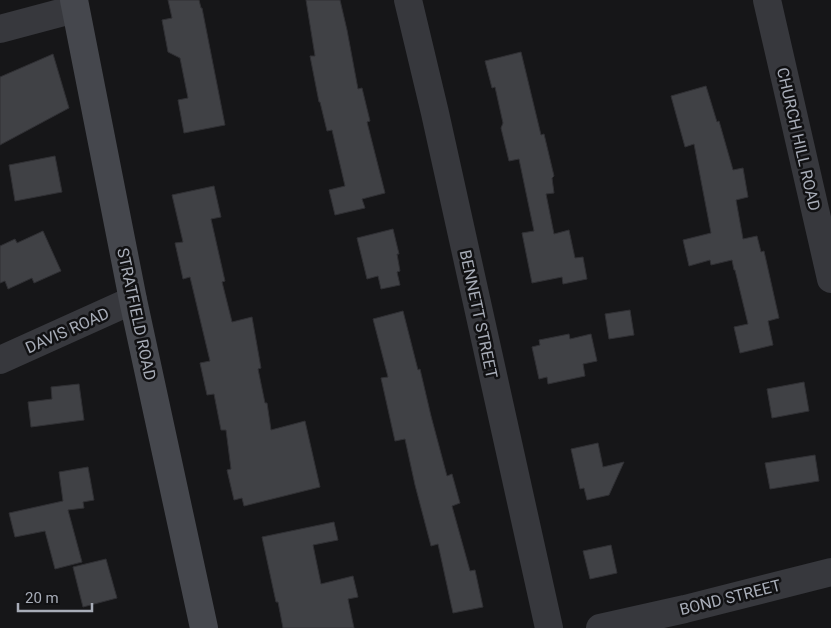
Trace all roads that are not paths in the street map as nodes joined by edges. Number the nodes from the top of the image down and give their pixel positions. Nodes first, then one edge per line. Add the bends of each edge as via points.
1 (408, 0) edge
2 (773, 1) edge
3 (74, 5) edge
4 (0, 29) edge
5 (831, 278) edge
6 (133, 300) junction
7 (0, 360) edge
8 (831, 572) edge
9 (204, 628) edge
10 (549, 628) edge
11 (600, 628) edge

1 - 10 street, BENNETT STREET
2 - 5 street, CHURCH HILL ROAD
3 - 4 street
3 - 6 main road, STRATFIELD ROAD
6 - 7 street, DAVIS ROAD
6 - 9 main road, STRATFIELD ROAD
8 - 11 street, BOND STREET

